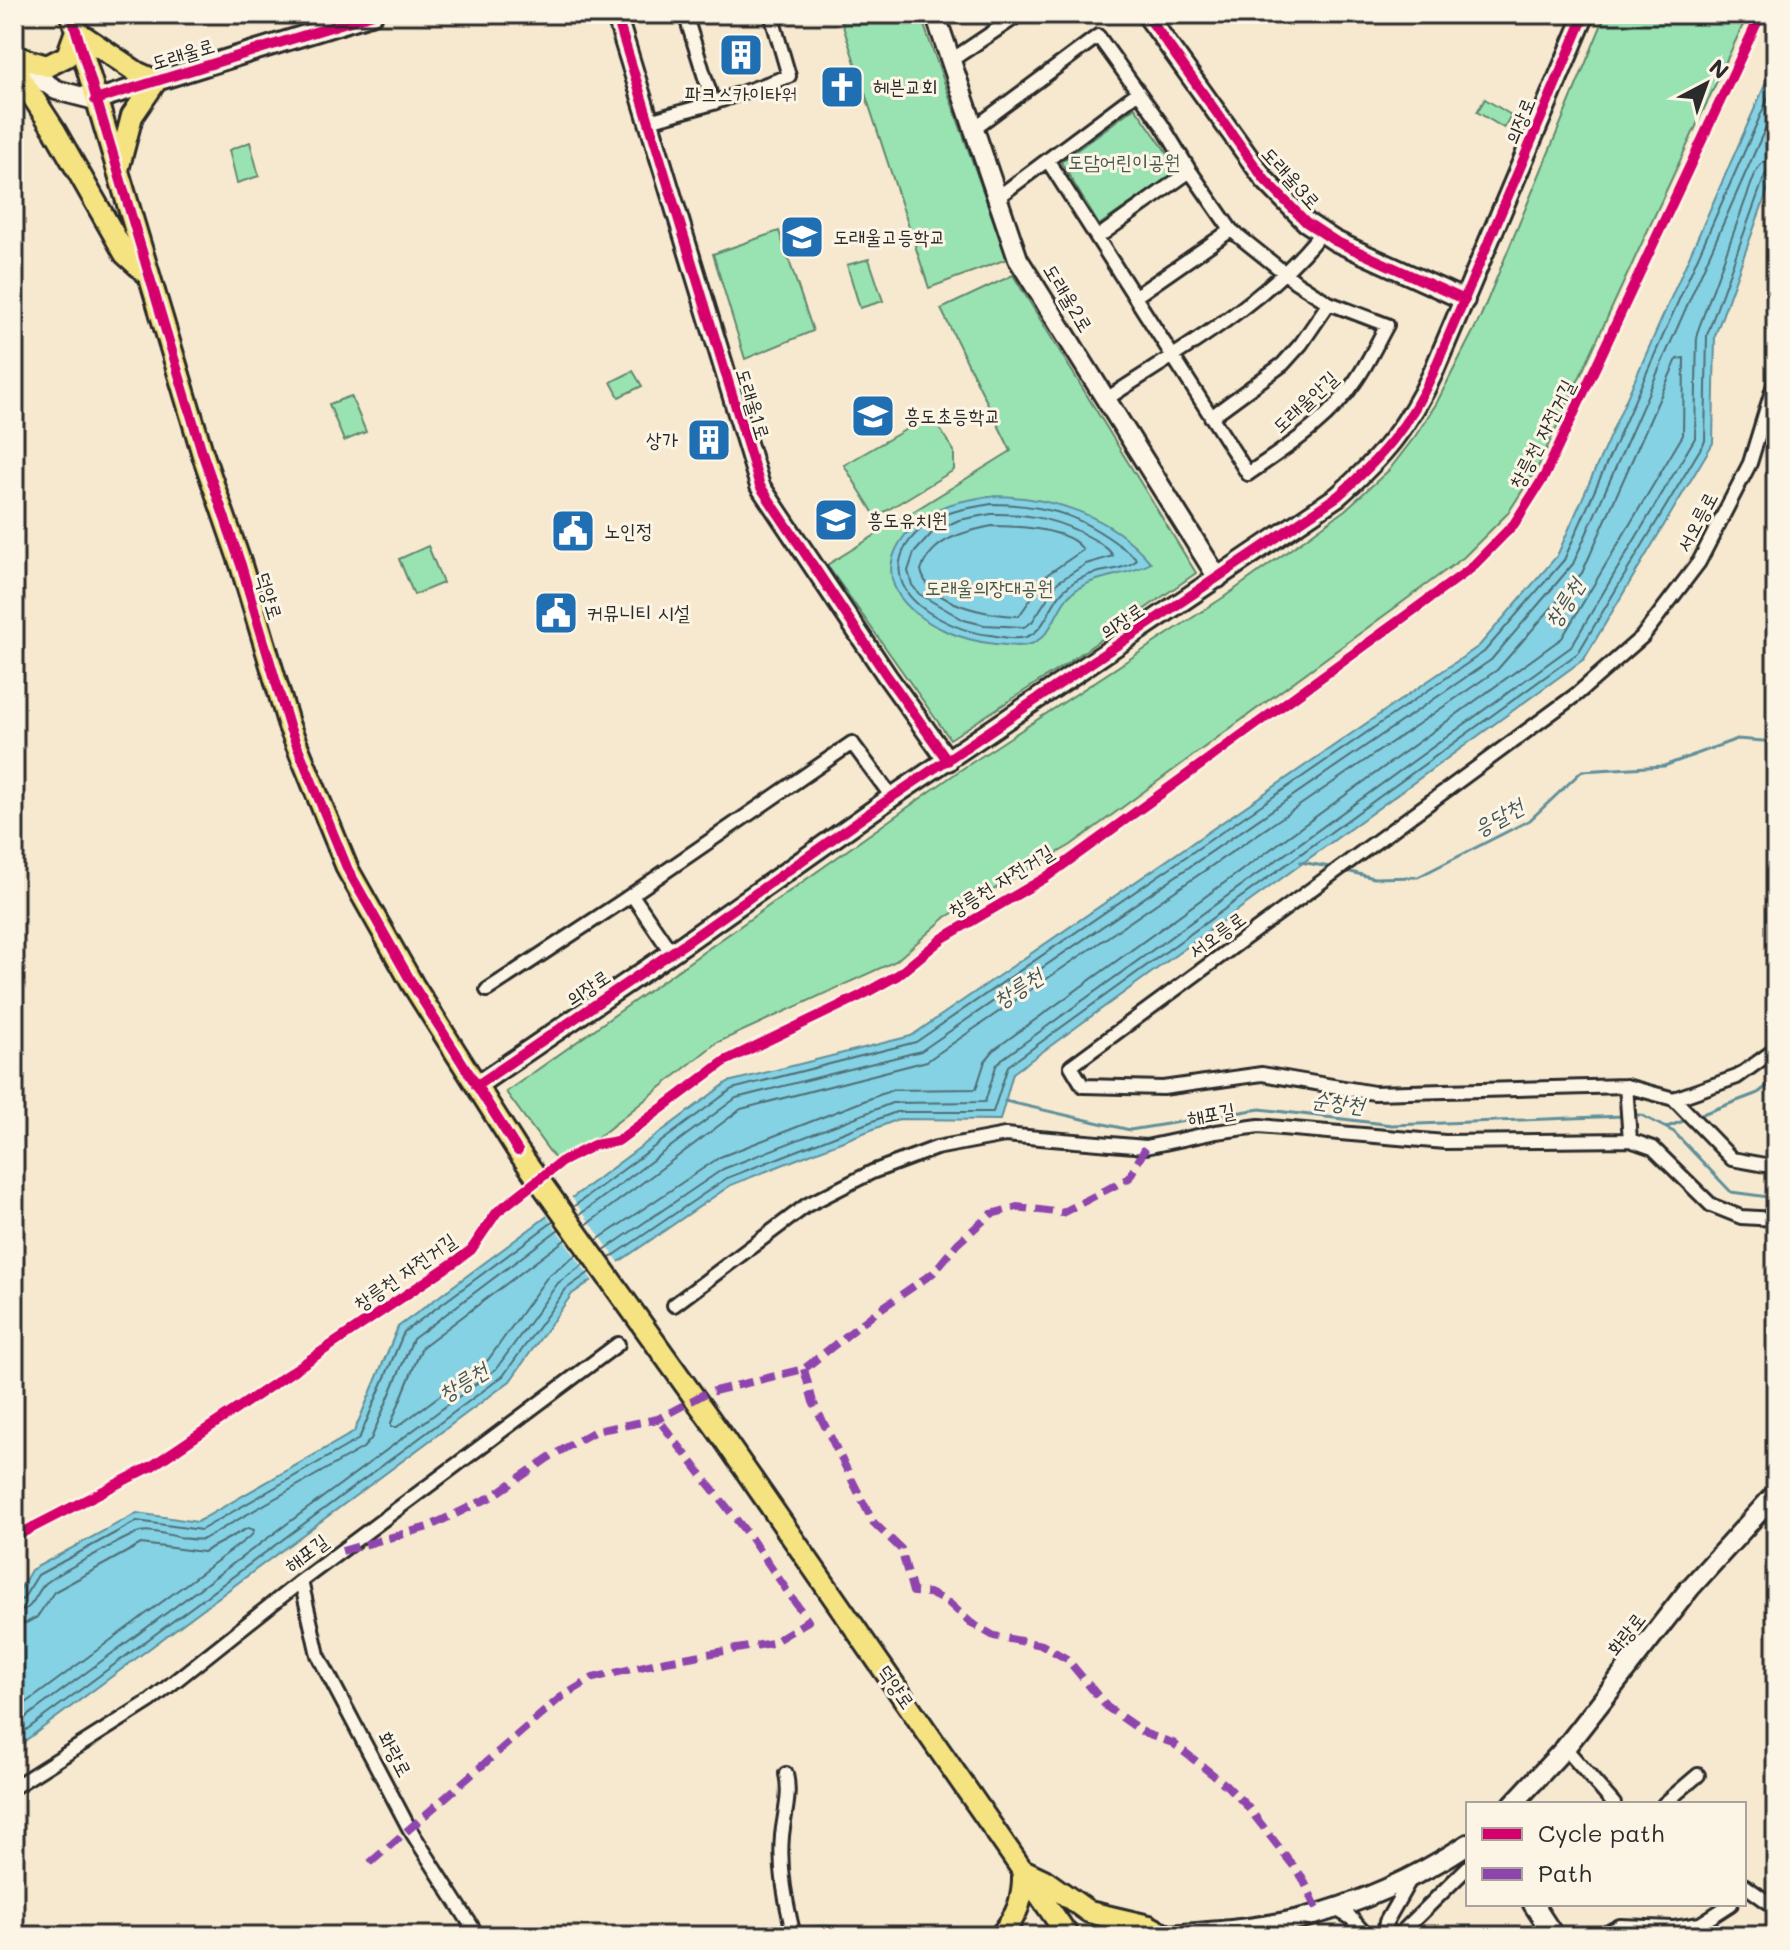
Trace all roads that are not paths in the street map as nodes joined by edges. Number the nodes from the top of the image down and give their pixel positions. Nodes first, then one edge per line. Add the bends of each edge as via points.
1 (373, 14) edge
2 (616, 14) edge
3 (685, 14) edge
4 (771, 14) edge
5 (935, 14) edge
6 (1020, 14) edge
7 (1146, 14) edge
8 (1585, 14) edge
9 (73, 23) edge
10 (14, 58) edge
11 (950, 61) junction
12 (14, 68) edge
13 (156, 81) junction
14 (1137, 93) junction
15 (95, 100) junction
16 (713, 103) junction
17 (649, 121) junction
18 (973, 129) junction
19 (1048, 161) junction
20 (1190, 171) junction
21 (117, 174) junction
22 (998, 197) junction
23 (1231, 230) junction
24 (1321, 233) junction
25 (1098, 237) junction
26 (1284, 273) junction
27 (148, 275) junction
28 (1136, 296) junction
29 (1465, 300) junction
30 (1329, 303) junction
31 (1171, 357) junction
32 (1776, 378) edge
33 (1105, 400) junction
34 (1211, 417) junction
35 (1218, 578) junction
36 (948, 761) junction
37 (892, 797) junction
38 (632, 895) junction
39 (671, 952) junction
40 (487, 990) dead end
41 (1776, 1049) edge
42 (476, 1086) junction
43 (1627, 1092) junction
44 (1677, 1102) junction
45 (1629, 1136) junction
46 (1776, 1167) edge
47 (1776, 1219) edge
48 (674, 1305) dead end
49 (618, 1344) dead end
50 (1776, 1493) edge
51 (301, 1581) junction
52 (1565, 1748) junction
53 (786, 1774) dead end
54 (1698, 1775) dead end
55 (14, 1787) edge
56 (1515, 1802) edge
57 (1612, 1802) edge
58 (1666, 1802) edge
59 (1466, 1845) edge
60 (1466, 1869) edge
61 (1023, 1870) junction
62 (1412, 1876) junction
63 (1746, 1888) edge
64 (1534, 1906) edge
65 (1729, 1906) edge
66 (1334, 1908) junction
67 (1776, 1908) edge
68 (1702, 1930) edge
69 (478, 1936) edge
70 (794, 1936) edge
71 (1000, 1936) edge
72 (1068, 1936) edge
73 (1158, 1936) edge
74 (1169, 1936) edge
75 (1367, 1936) edge
76 (1384, 1936) edge
77 (1398, 1936) edge
78 (1554, 1936) edge
79 (1601, 1936) edge

1 - 13 street, 도래울로
2 - 17 street, 도래울1로
3 - 16 street
4 - 16 street via 789,76
5 - 11 street, 도래울2로
6 - 11 street
7 - 24 street, 도래울3로 via 1265,180
8 - 29 street, 의장로
9 - 10 main road via 67,56 47,66
9 - 13 main road
9 - 15 main road, 덕양로
10 - 15 street via 56,90
11 - 18 street, 도래울2로
12 - 27 main road via 125,254
13 - 15 street, 도래울로
13 - 21 main road via 132,116
14 - 18 street, 도래울안길 via 1098,36
14 - 19 street
14 - 20 street, 도래울안길
15 - 21 main road, 덕양로
16 - 17 street
17 - 36 street, 도래울1로 via 760,486
18 - 22 street, 도래울2로
19 - 22 street
19 - 25 street, 도래울안길
20 - 23 street, 도래울안길
20 - 25 street
21 - 27 main road, 덕양로
22 - 33 street, 도래울2로 via 1018,259
23 - 26 street, 도래울안길
23 - 28 street
24 - 26 street
24 - 29 street, 도래울3로
25 - 28 street, 도래울안길
26 - 30 street, 도래울안길
26 - 31 street via 1225,322
27 - 42 main road, 덕양로 via 295,740 348,870
28 - 31 street, 도래울안길
29 - 35 street, 의장로 via 1408,423 1379,459 1338,496
30 - 34 street via 1283,364
30 - 34 street, 도래울안길 via 1387,325 1356,381 1321,419 1248,474
31 - 33 street
31 - 34 street, 도래울안길
32 - 43 street, 서오릉로 via 1750,463 1699,562 1642,637 1577,694 1071,1066 1083,1086 1163,1088 1262,1074 1374,1093
33 - 35 street, 도래울2로
35 - 36 street, 의장로
36 - 37 street, 의장로
37 - 38 street via 852,743
37 - 39 street, 의장로
38 - 39 street
38 - 40 street
39 - 42 street, 의장로
41 - 44 street via 1737,1077
42 - 61 main road, 덕양로
43 - 44 street, 서오릉로
43 - 45 street
44 - 46 street via 1732,1159
45 - 47 street, 해포길 via 1653,1148 1711,1205 1741,1217
45 - 48 street, 해포길 via 1445,1142 1259,1126 1146,1147 1005,1135 936,1148 807,1205
49 - 51 street, 해포길
50 - 52 street, 화랑로 via 1690,1588
51 - 55 street, 해포길 via 150,1701
51 - 69 street, 화랑로 via 318,1655 409,1828
52 - 56 street, 화랑로
52 - 57 street
53 - 70 street via 781,1870
54 - 58 street
59 - 62 street
60 - 77 street
61 - 71 main road via 1020,1905
61 - 72 main road, 덕양로
61 - 74 main road via 1089,1912
62 - 66 street
62 - 76 street via 1386,1922
63 - 67 street
64 - 78 street
65 - 68 street
66 - 74 street via 1298,1919
66 - 75 street
68 - 79 street via 1620,1926
73 - 74 street

